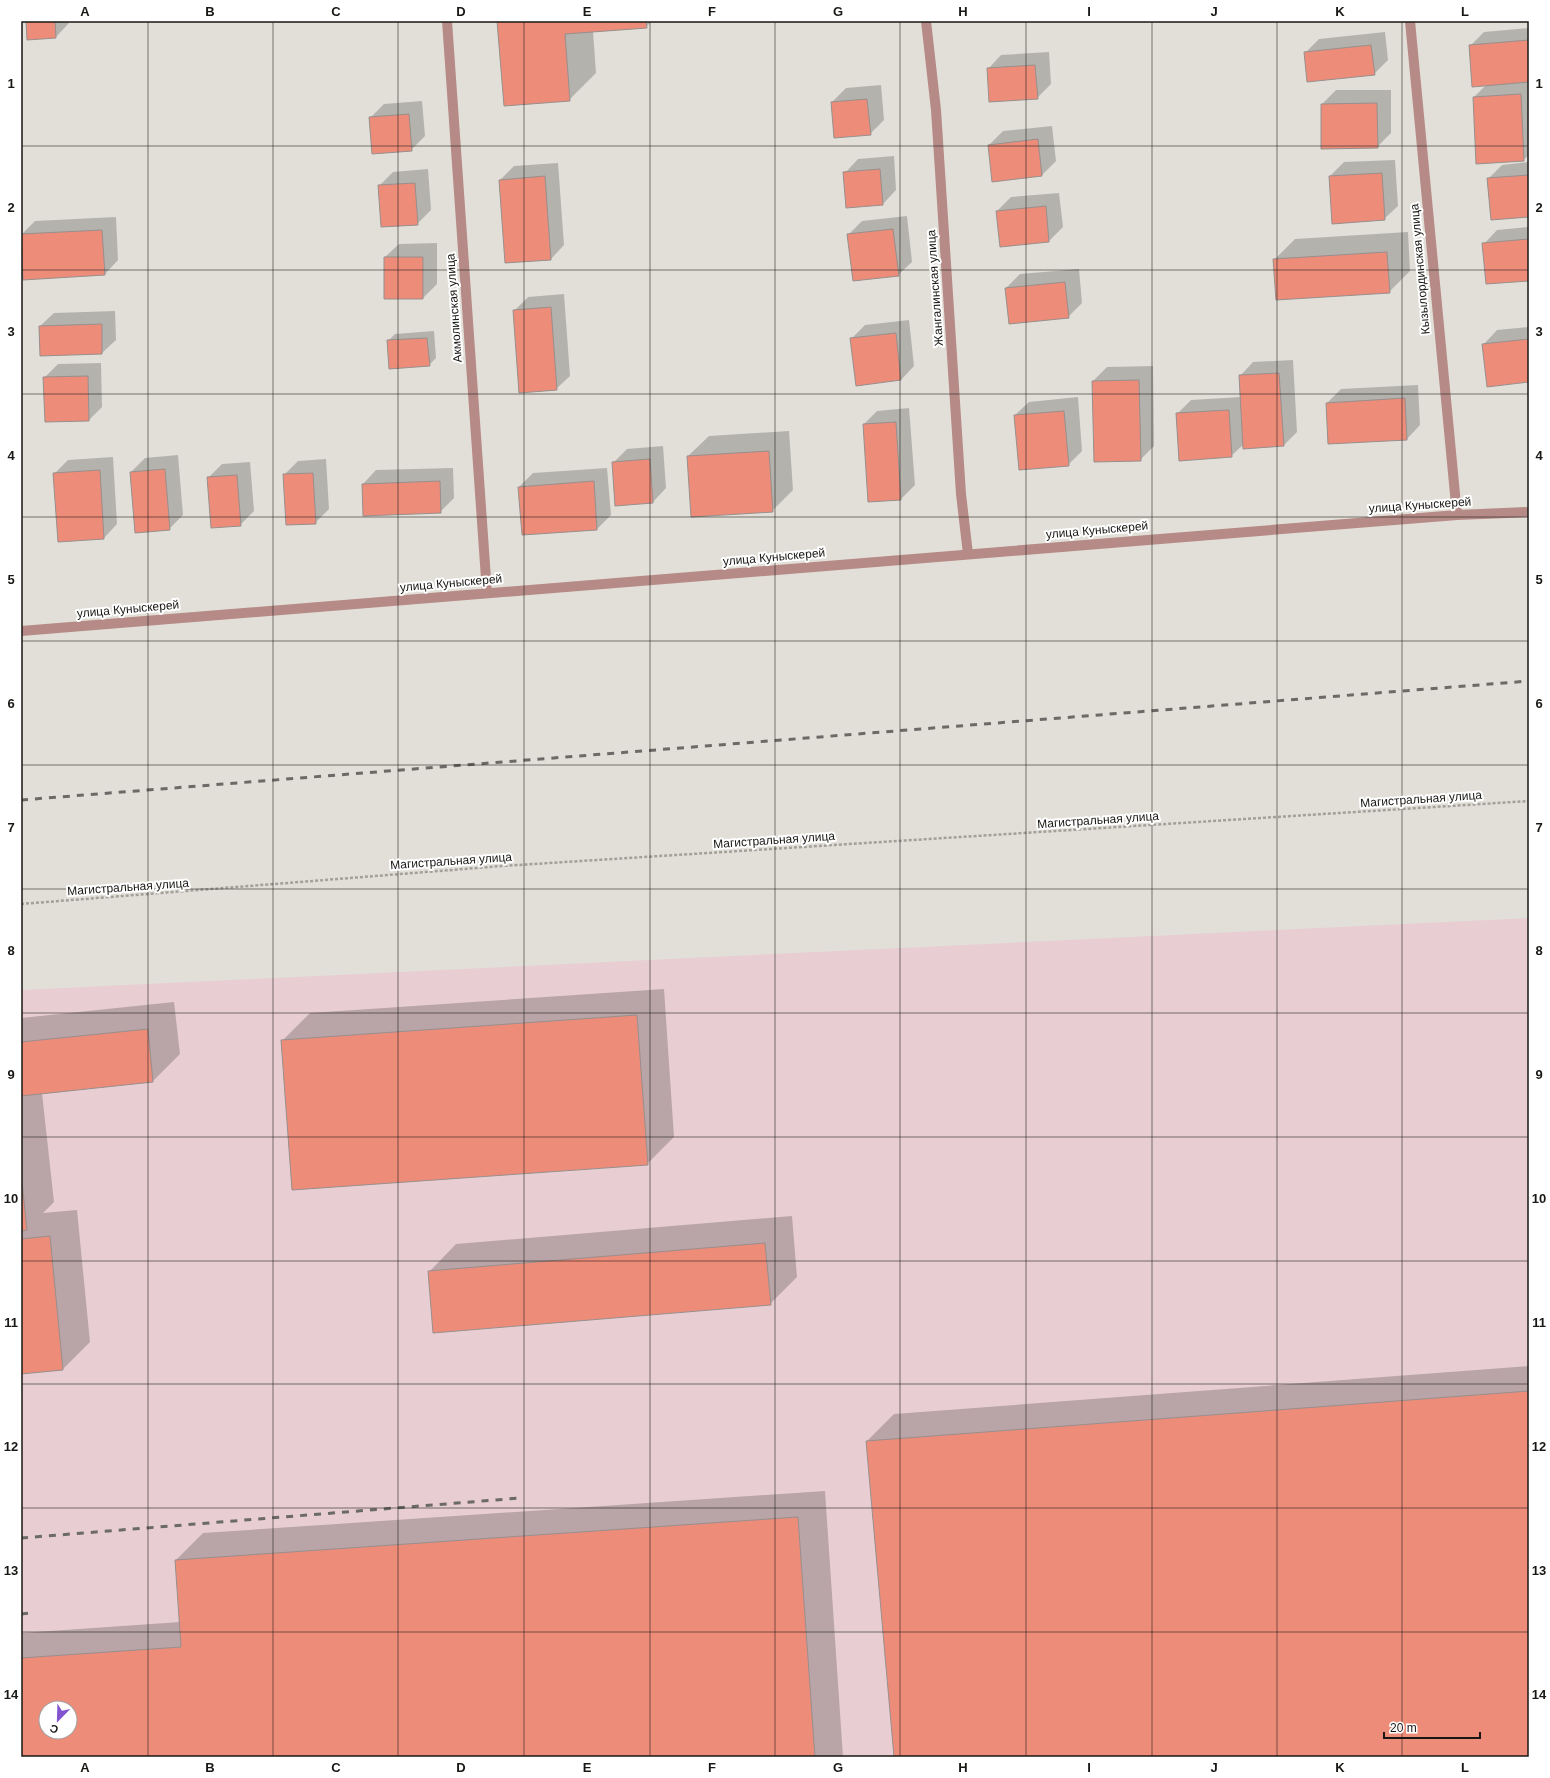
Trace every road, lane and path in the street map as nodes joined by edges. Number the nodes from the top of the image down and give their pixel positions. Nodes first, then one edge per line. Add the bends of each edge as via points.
1 (447, 21) edge
2 (926, 21) edge
3 (1410, 21) edge
4 (1529, 512) edge
5 (1457, 514) junction
6 (968, 554) junction
7 (486, 593) junction
8 (21, 631) edge
9 (1529, 801) edge
10 (21, 904) edge

1 - 7 street, Акмолинская улица
2 - 6 street, Жангалинская улица via 936,110
3 - 5 street, Кызылординская улица
4 - 5 street, улица Куныскерей
5 - 6 street, улица Куныскерей
6 - 7 street, улица Куныскерей
7 - 8 street, улица Куныскерей
9 - 10 path, Магистральная улица via 502,866

